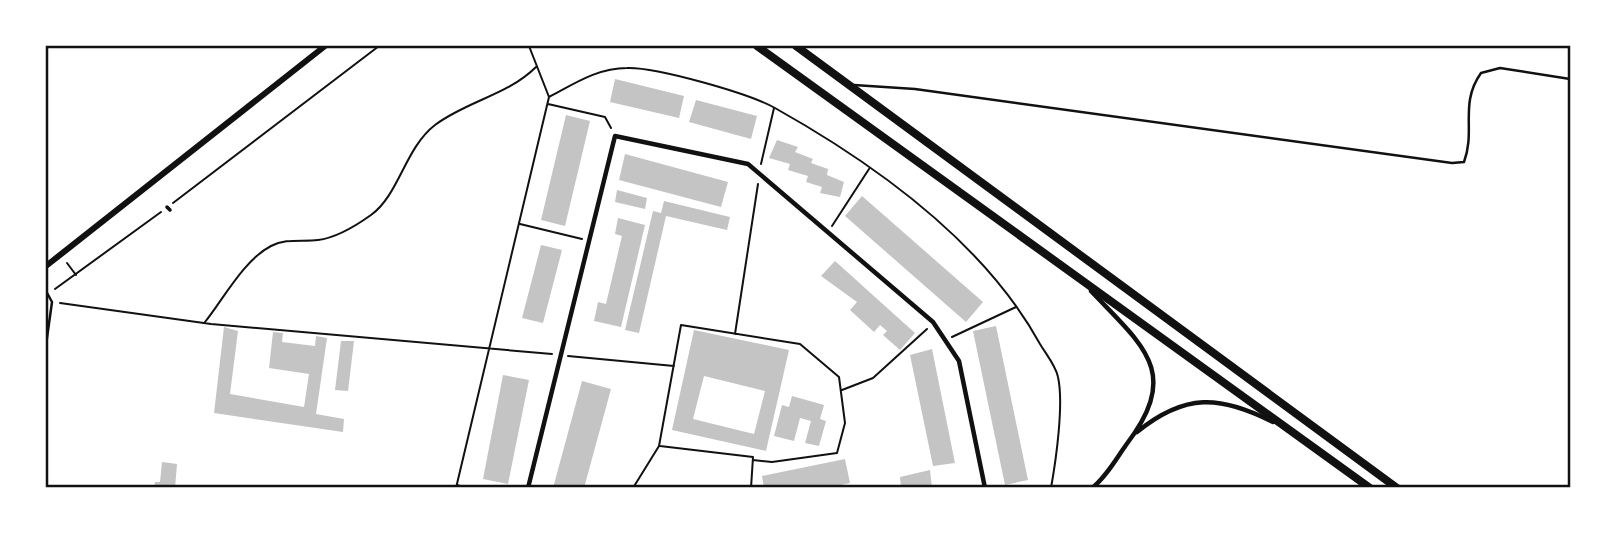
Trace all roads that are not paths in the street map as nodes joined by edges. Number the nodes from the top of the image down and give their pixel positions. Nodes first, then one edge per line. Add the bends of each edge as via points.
1 (325, 46) edge
2 (757, 46) edge
3 (796, 46) edge
4 (1570, 79) edge
5 (849, 85) junction
6 (46, 266) edge
7 (1072, 270) junction
8 (47, 292) edge
9 (52, 302) junction
10 (46, 303) edge
11 (46, 345) edge
12 (1134, 435) junction
13 (1299, 435) junction
14 (528, 488) edge
15 (985, 488) edge
16 (1092, 488) edge
17 (1370, 488) edge
18 (1397, 488) edge

1 - 6 street
2 - 7 main road
3 - 5 main road
4 - 5 lane via 1500,68 1481,73 1468,99 1468,150 1464,162 1452,163 915,89
5 - 18 main road
7 - 12 street via 1142,345 1149,361 1153,401
7 - 13 main road
8 - 9 lane
9 - 10 lane
9 - 11 lane
12 - 13 street via 1160,414 1202,402 1231,404
12 - 16 street
13 - 17 main road
14 - 15 street via 615,136 748,164 933,322 959,361

